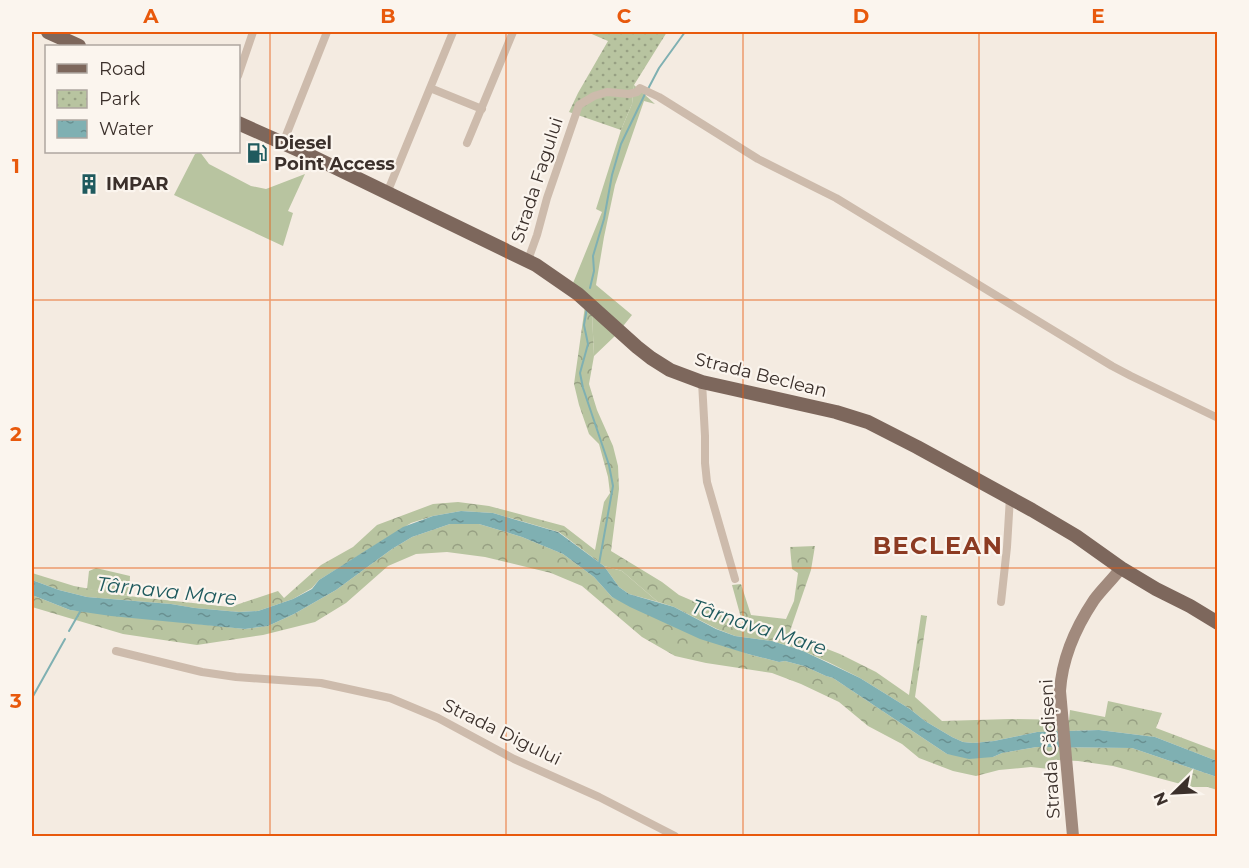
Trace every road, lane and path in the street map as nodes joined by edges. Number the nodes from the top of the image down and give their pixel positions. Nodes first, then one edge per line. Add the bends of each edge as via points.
1 (48, 32) edge
2 (253, 32) edge
3 (327, 32) edge
4 (453, 32) edge
5 (513, 32) edge
6 (78, 45) edge
7 (240, 70) edge
8 (430, 88) junction
9 (482, 110) junction
10 (240, 124) edge
11 (283, 143) junction
12 (467, 143) dead end
13 (387, 193) junction
14 (528, 260) junction
15 (702, 382) junction
16 (1218, 418) edge
17 (1010, 497) junction
18 (1121, 568) junction
19 (735, 579) dead end
20 (1001, 602) dead end
21 (1218, 623) edge
22 (116, 651) dead end
23 (675, 837) edge
24 (1073, 837) edge

1 - 6 main road
2 - 7 street
3 - 11 street
4 - 8 street
5 - 9 street
8 - 9 street
8 - 13 street
9 - 12 street
10 - 11 main road, Strada Beclean
11 - 13 main road, Strada Beclean
13 - 14 main road, Strada Beclean
14 - 15 main road, Strada Beclean via 578,294 651,358
14 - 16 street, Strada Fagului via 579,105 608,92 629,94 641,88 758,159 836,198 1112,366
15 - 17 main road, Strada Beclean via 868,422
15 - 19 street via 707,482
17 - 18 main road, Strada Beclean
17 - 20 street
18 - 21 main road, Strada Beclean
18 - 24 main road, Strada Cădișeni via 1083,618 1068,651 1061,680
22 - 23 street, Strada Digului via 202,672 321,683 390,698

